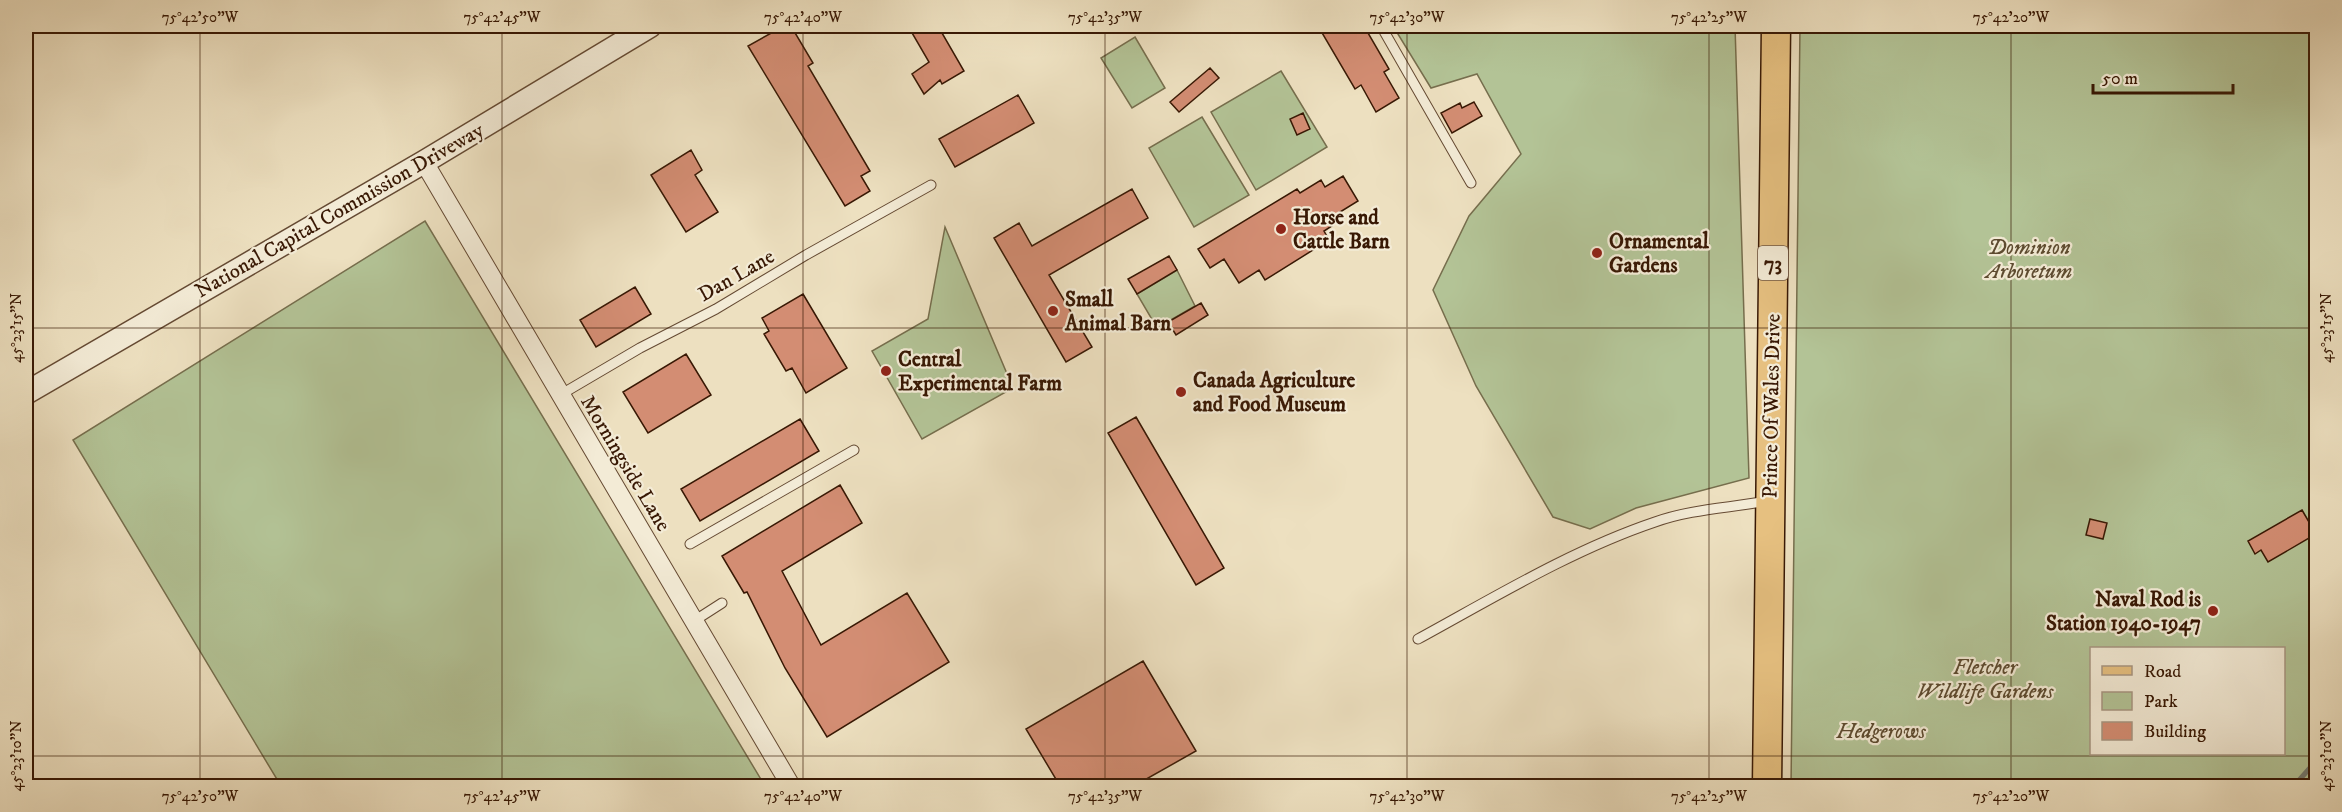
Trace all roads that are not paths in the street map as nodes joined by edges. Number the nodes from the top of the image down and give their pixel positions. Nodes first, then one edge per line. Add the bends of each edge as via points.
1 (650, 26) edge
2 (1381, 26) edge
3 (1776, 26) edge
4 (424, 162) junction
5 (1471, 183) dead end
6 (931, 185) dead end
7 (26, 393) edge
8 (560, 395) junction
9 (854, 450) dead end
10 (1770, 501) junction
11 (690, 544) dead end
12 (722, 603) dead end
13 (694, 621) junction
14 (1418, 639) dead end
15 (791, 786) edge
16 (1767, 786) edge

1 - 4 street, National Capital Commission Driveway via 627,35
2 - 5 lane
3 - 10 main road, Prince Of Wales Drive / 73
4 - 7 street, National Capital Commission Driveway
4 - 8 street, Morningside Lane
6 - 8 lane, Dan Lane
8 - 13 street, Morningside Lane
9 - 11 lane
10 - 14 lane via 1655,521 1513,586
10 - 16 main road, Prince Of Wales Drive / 73
12 - 13 lane
13 - 15 street, Morningside Lane

